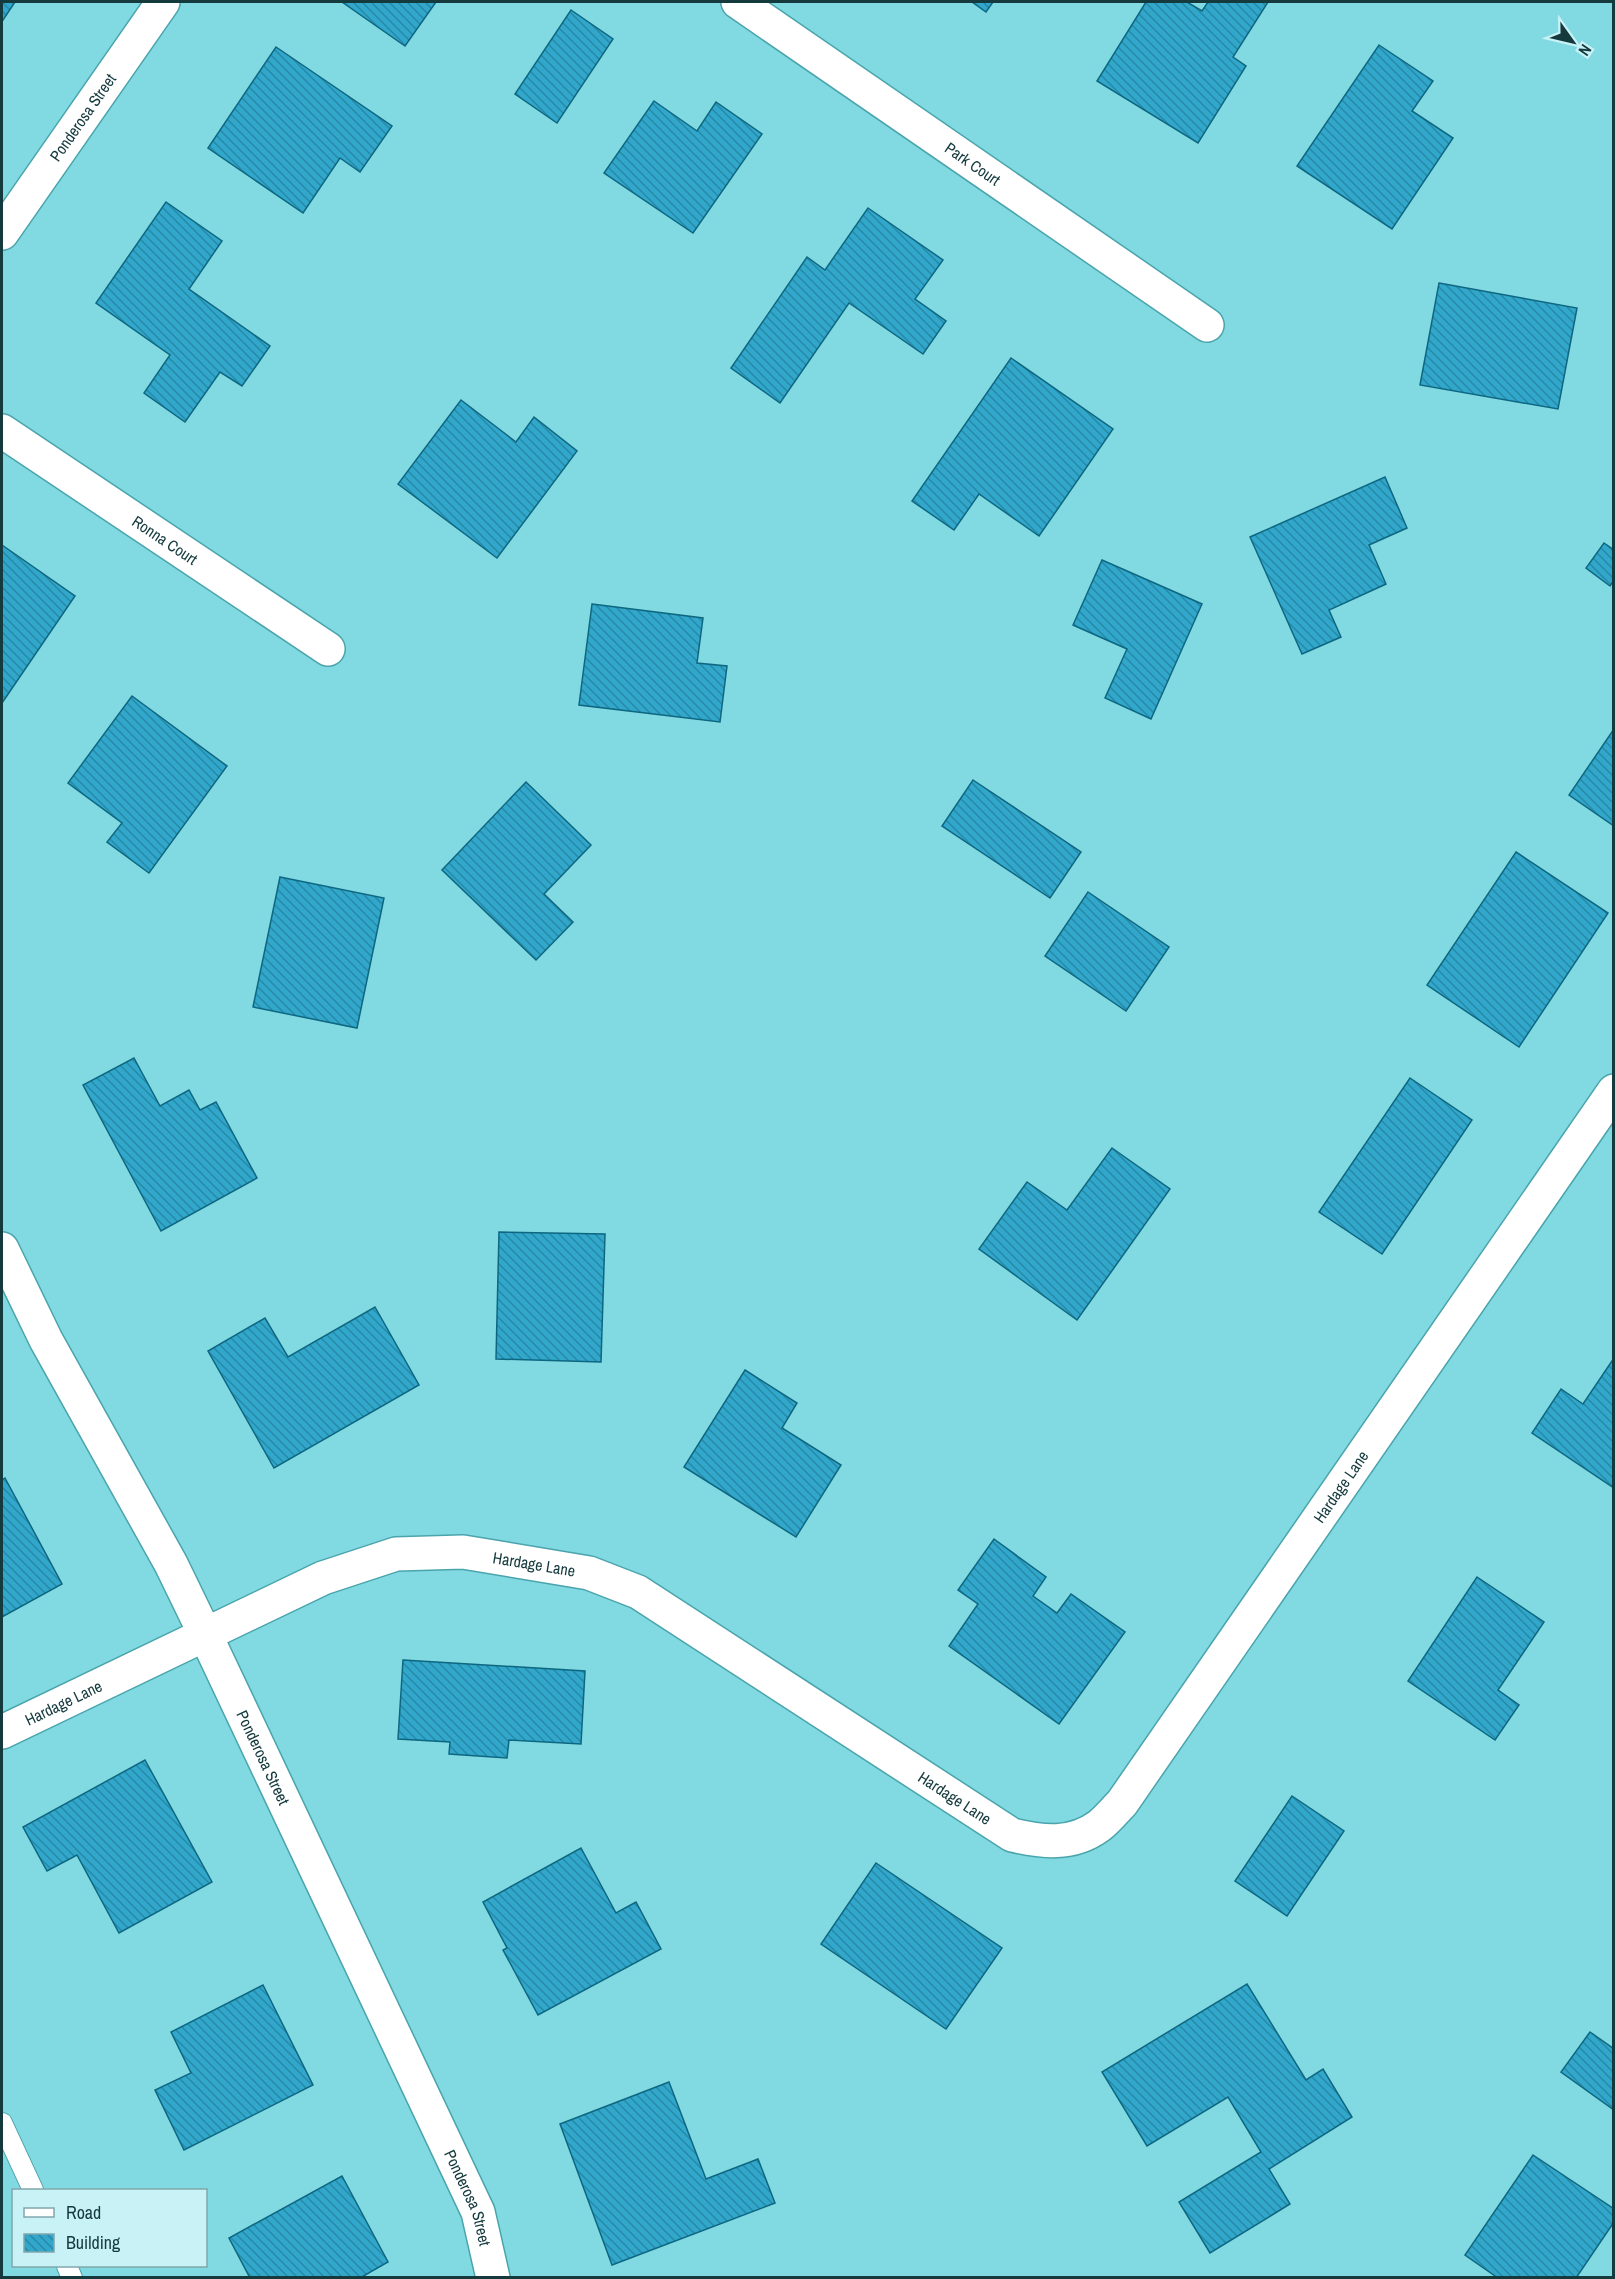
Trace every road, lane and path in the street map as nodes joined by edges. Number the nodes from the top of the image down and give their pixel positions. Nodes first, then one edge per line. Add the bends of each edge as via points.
1 (163, 2) edge
2 (738, 2) edge
3 (2, 233) edge
4 (1207, 325) dead end
5 (2, 431) edge
6 (328, 649) dead end
7 (1614, 1091) edge
8 (2, 1250) edge
9 (205, 1634) junction
10 (2, 1732) edge
11 (2, 2123) edge
12 (33, 2189) edge
13 (493, 2277) edge

1 - 3 street, Ponderosa Street
2 - 4 street, Park Court
5 - 6 street, Ronna Court
7 - 9 street, Hardage Lane via 1122,1803 1099,1826 1074,1838 1043,1842 1012,1835 638,1592 589,1573 463,1552 396,1554 322,1578
8 - 9 street, Ponderosa Street via 46,1340 171,1564
9 - 10 street, Hardage Lane
9 - 13 street, Ponderosa Street via 478,2212
11 - 12 lane

